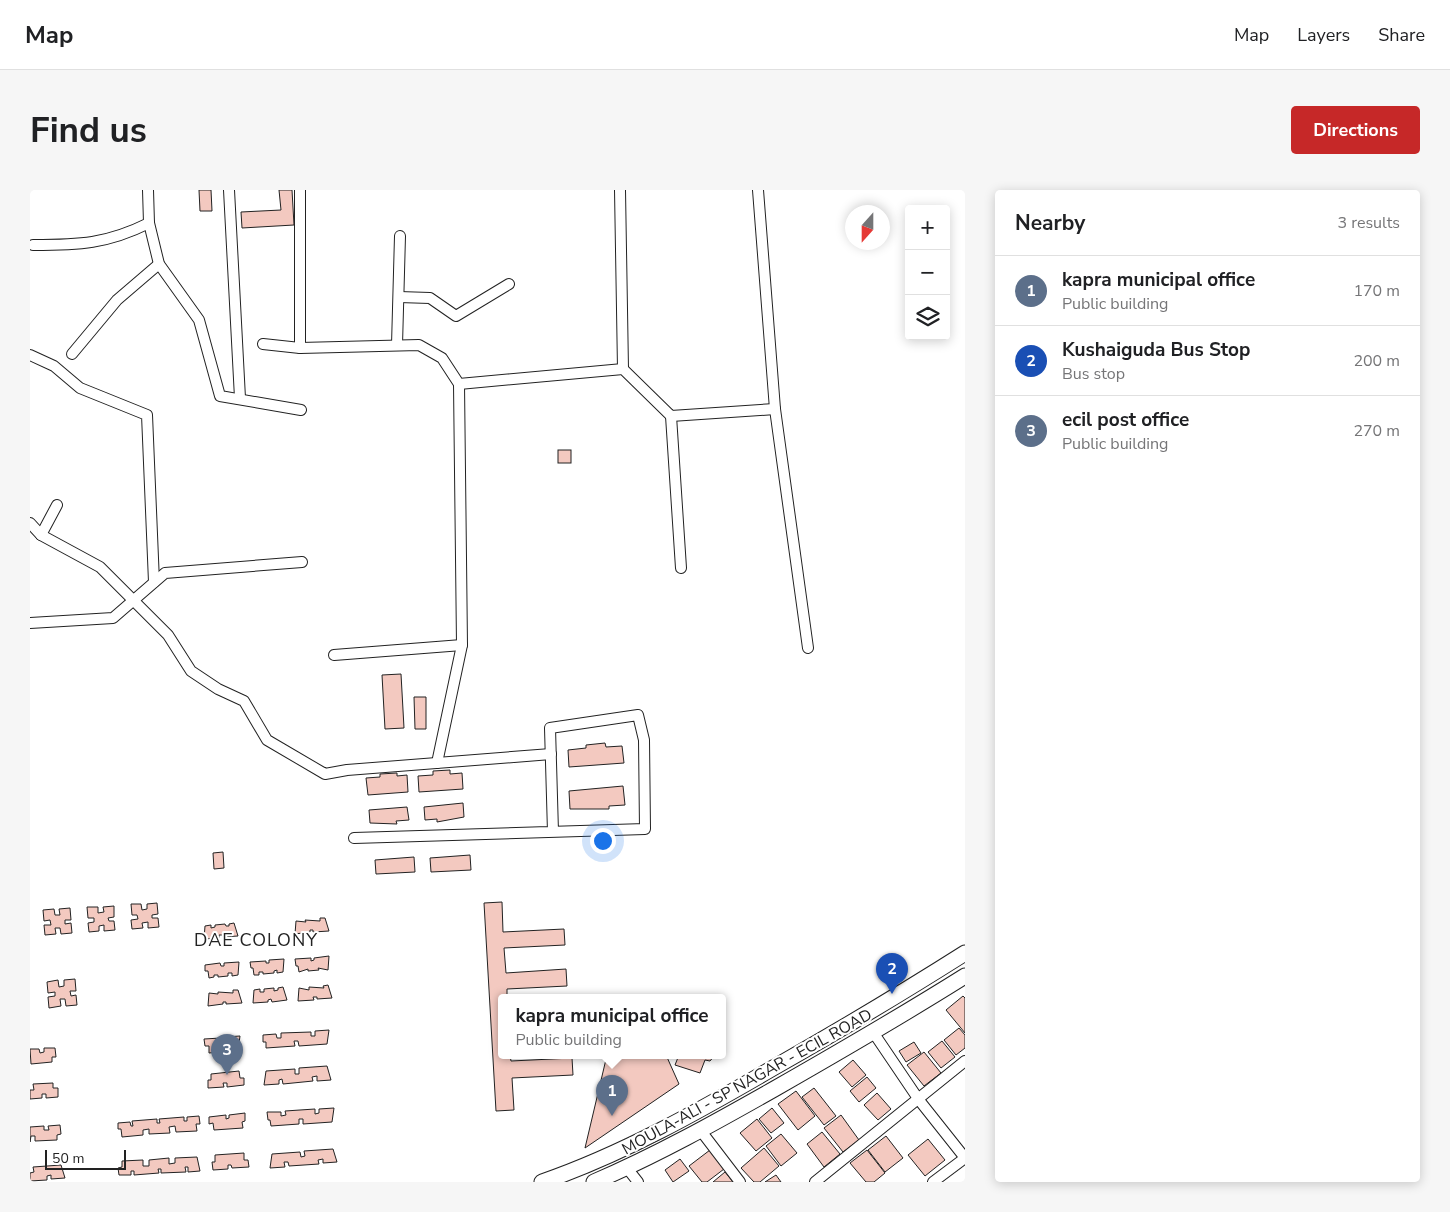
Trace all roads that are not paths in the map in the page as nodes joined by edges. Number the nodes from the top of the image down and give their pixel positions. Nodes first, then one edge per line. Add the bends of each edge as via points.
1 (148, 190) edge
2 (229, 190) edge
3 (300, 190) edge
4 (620, 190) edge
5 (758, 190) edge
6 (149, 223) junction
7 (400, 236) dead end
8 (34, 245) dead end
9 (160, 264) junction
10 (509, 284) dead end
11 (399, 297) junction
12 (263, 344) dead end
13 (397, 345) junction
14 (300, 348) junction
15 (72, 354) dead end
16 (30, 355) edge
17 (623, 369) junction
18 (459, 384) junction
19 (240, 398) junction
20 (774, 409) junction
21 (300, 410) dead end
22 (671, 416) junction
23 (57, 504) dead end
24 (30, 523) edge
25 (41, 535) junction
26 (302, 562) dead end
27 (681, 568) dead end
28 (154, 582) junction
29 (134, 600) junction
30 (30, 623) edge
31 (462, 645) junction
32 (808, 648) dead end
33 (334, 656) dead end
34 (551, 754) junction
35 (437, 763) junction
36 (553, 832) junction
37 (354, 838) dead end
38 (965, 953) edge
39 (965, 976) edge
40 (873, 1032) junction
41 (965, 1061) edge
42 (919, 1100) junction
43 (701, 1130) junction
44 (965, 1158) edge
45 (627, 1168) junction
46 (542, 1182) edge
47 (594, 1182) edge
48 (638, 1182) edge
49 (740, 1182) edge
50 (815, 1182) edge
51 (933, 1182) edge

1 - 6 street
2 - 19 street
3 - 14 street
4 - 17 street
5 - 20 street
6 - 8 street via 124,236 82,245
6 - 9 street
7 - 11 street
9 - 15 street via 117,300
9 - 19 street via 200,320 220,396
10 - 11 street via 456,316 430,298
11 - 13 street
12 - 14 street
13 - 14 street
13 - 18 street via 419,346 442,358
16 - 28 street via 54,366 80,388 147,415
17 - 18 street
17 - 22 street
18 - 31 street
19 - 21 street
20 - 22 street
20 - 32 street
22 - 27 street
23 - 25 street
24 - 25 street
25 - 29 street via 100,567
26 - 28 street via 165,572
28 - 29 street
29 - 30 street via 113,618
29 - 35 street via 168,635 191,671 244,701 267,740 325,774
31 - 33 street
31 - 35 street
34 - 35 street
34 - 36 street
34 - 36 street via 550,728 638,715 644,740 645,829
36 - 37 street
38 - 46 main road, MOULA-ALI - SP NAGAR - ECIL ROAD via 891,1001 692,1116
39 - 40 main road, MOULA-ALI - SP NAGAR - ECIL ROAD
40 - 42 street
40 - 43 main road, MOULA-ALI - SP NAGAR - ECIL ROAD
41 - 42 street
42 - 44 street
42 - 50 street
43 - 45 main road, MOULA-ALI - SP NAGAR - ECIL ROAD
43 - 49 street
44 - 51 street
45 - 47 main road, MOULA-ALI - SP NAGAR - ECIL ROAD
45 - 48 street

